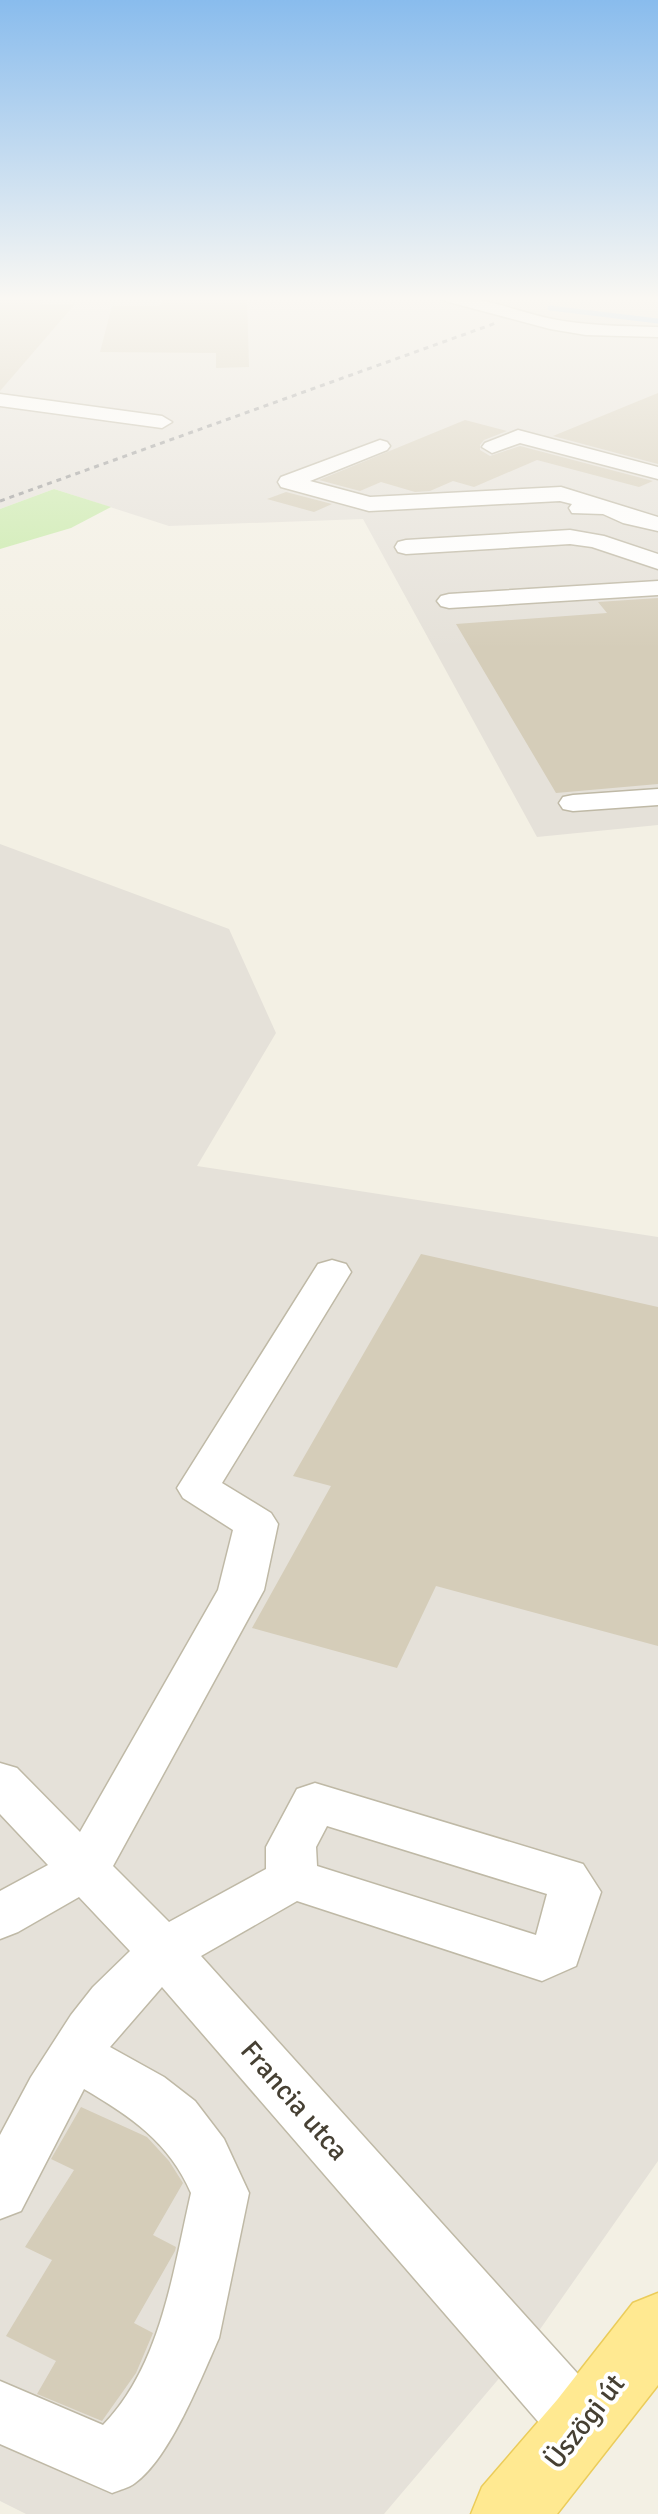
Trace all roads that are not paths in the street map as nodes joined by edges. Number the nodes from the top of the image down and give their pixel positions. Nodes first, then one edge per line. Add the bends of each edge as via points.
1 (105, 414) edge
2 (162, 422) dead end
3 (380, 446) dead end
4 (492, 447) dead end
5 (658, 473) edge
6 (606, 507) junction
7 (506, 514) dead end
8 (658, 524) edge
9 (406, 547) dead end
10 (658, 562) edge
11 (658, 588) edge
12 (449, 601) dead end
13 (658, 797) edge
14 (573, 803) dead end
15 (332, 1272) dead end
16 (0, 1783) edge
17 (86, 1868) junction
18 (292, 1879) junction
19 (0, 1917) edge
20 (165, 1953) junction
21 (74, 2055) junction
22 (0, 2192) edge
23 (658, 2327) edge
24 (0, 2412) edge
25 (583, 2426) junction
26 (509, 2514) edge

1 - 2 street
3 - 6 street via 289,482 369,504 561,494
4 - 5 street via 518,436
6 - 7 street
6 - 8 street
9 - 10 street via 570,537
11 - 12 street
13 - 14 street
15 - 17 street via 198,1488 256,1524 241,1590
16 - 17 street, Francia utca
17 - 19 street
17 - 20 street, Francia utca
18 - 18 street via 291,1847 315,1803 565,1879 575,1892 557,1950 542,1959
18 - 20 street
20 - 21 street via 113,2000
20 - 25 street, Francia utca
21 - 22 street
21 - 24 street via 175,2119 204,2157 220,2193 188,2338 140,2432 112,2461
23 - 25 main road, Üszögi út
25 - 26 main road, Üszögi út

